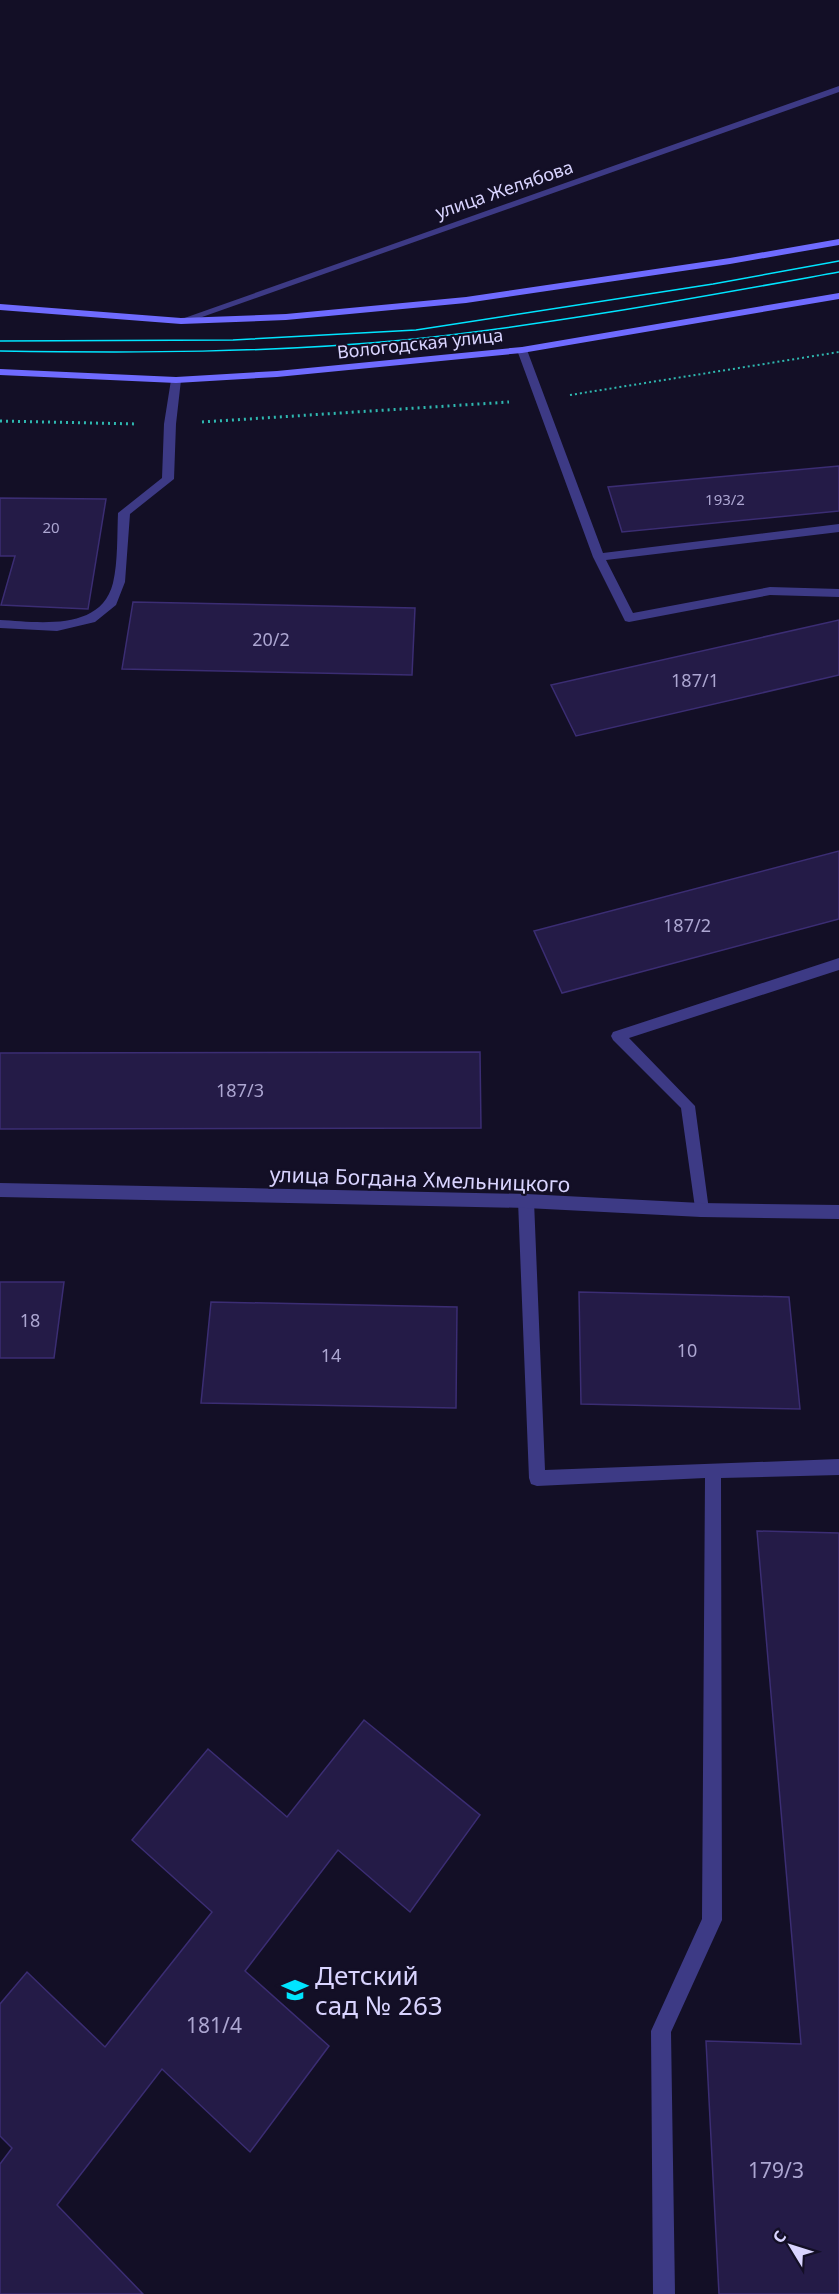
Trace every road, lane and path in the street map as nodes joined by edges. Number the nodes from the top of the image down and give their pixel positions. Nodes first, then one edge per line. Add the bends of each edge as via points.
1 (839, 88) edge
2 (839, 242) edge
3 (839, 296) edge
4 (0, 307) edge
5 (181, 321) junction
6 (522, 350) junction
7 (839, 352) edge
8 (0, 372) edge
9 (176, 380) junction
10 (541, 400) junction
11 (0, 421) edge
12 (170, 424) junction
13 (839, 528) edge
14 (599, 557) junction
15 (839, 593) edge
16 (0, 624) edge
17 (839, 964) edge
18 (0, 1190) edge
19 (526, 1201) junction
20 (701, 1210) junction
21 (839, 1212) edge
22 (839, 1467) edge
23 (713, 1470) junction
24 (664, 2294) edge

1 - 5 street, улица Желябова
2 - 5 main road, Вологодская улица via 466,300 286,317
3 - 6 main road, Вологодская улица
4 - 5 main road, Вологодская улица
6 - 9 main road, Вологодская улица
6 - 10 street
7 - 10 path
8 - 9 main road, Вологодская улица
9 - 12 street
10 - 12 path
10 - 14 street
11 - 12 path
12 - 16 street via 168,479 124,513 118,582 112,602 91,619 57,627
13 - 14 street
14 - 15 street via 629,618 770,591
17 - 20 street via 618,1036 688,1106
18 - 19 street, улица Богдана Хмельницкого
19 - 20 street, улица Богдана Хмельницкого
19 - 23 street via 537,1478
20 - 21 street, улица Богдана Хмельницкого
22 - 23 street
23 - 24 street via 712,1920 661,2031

